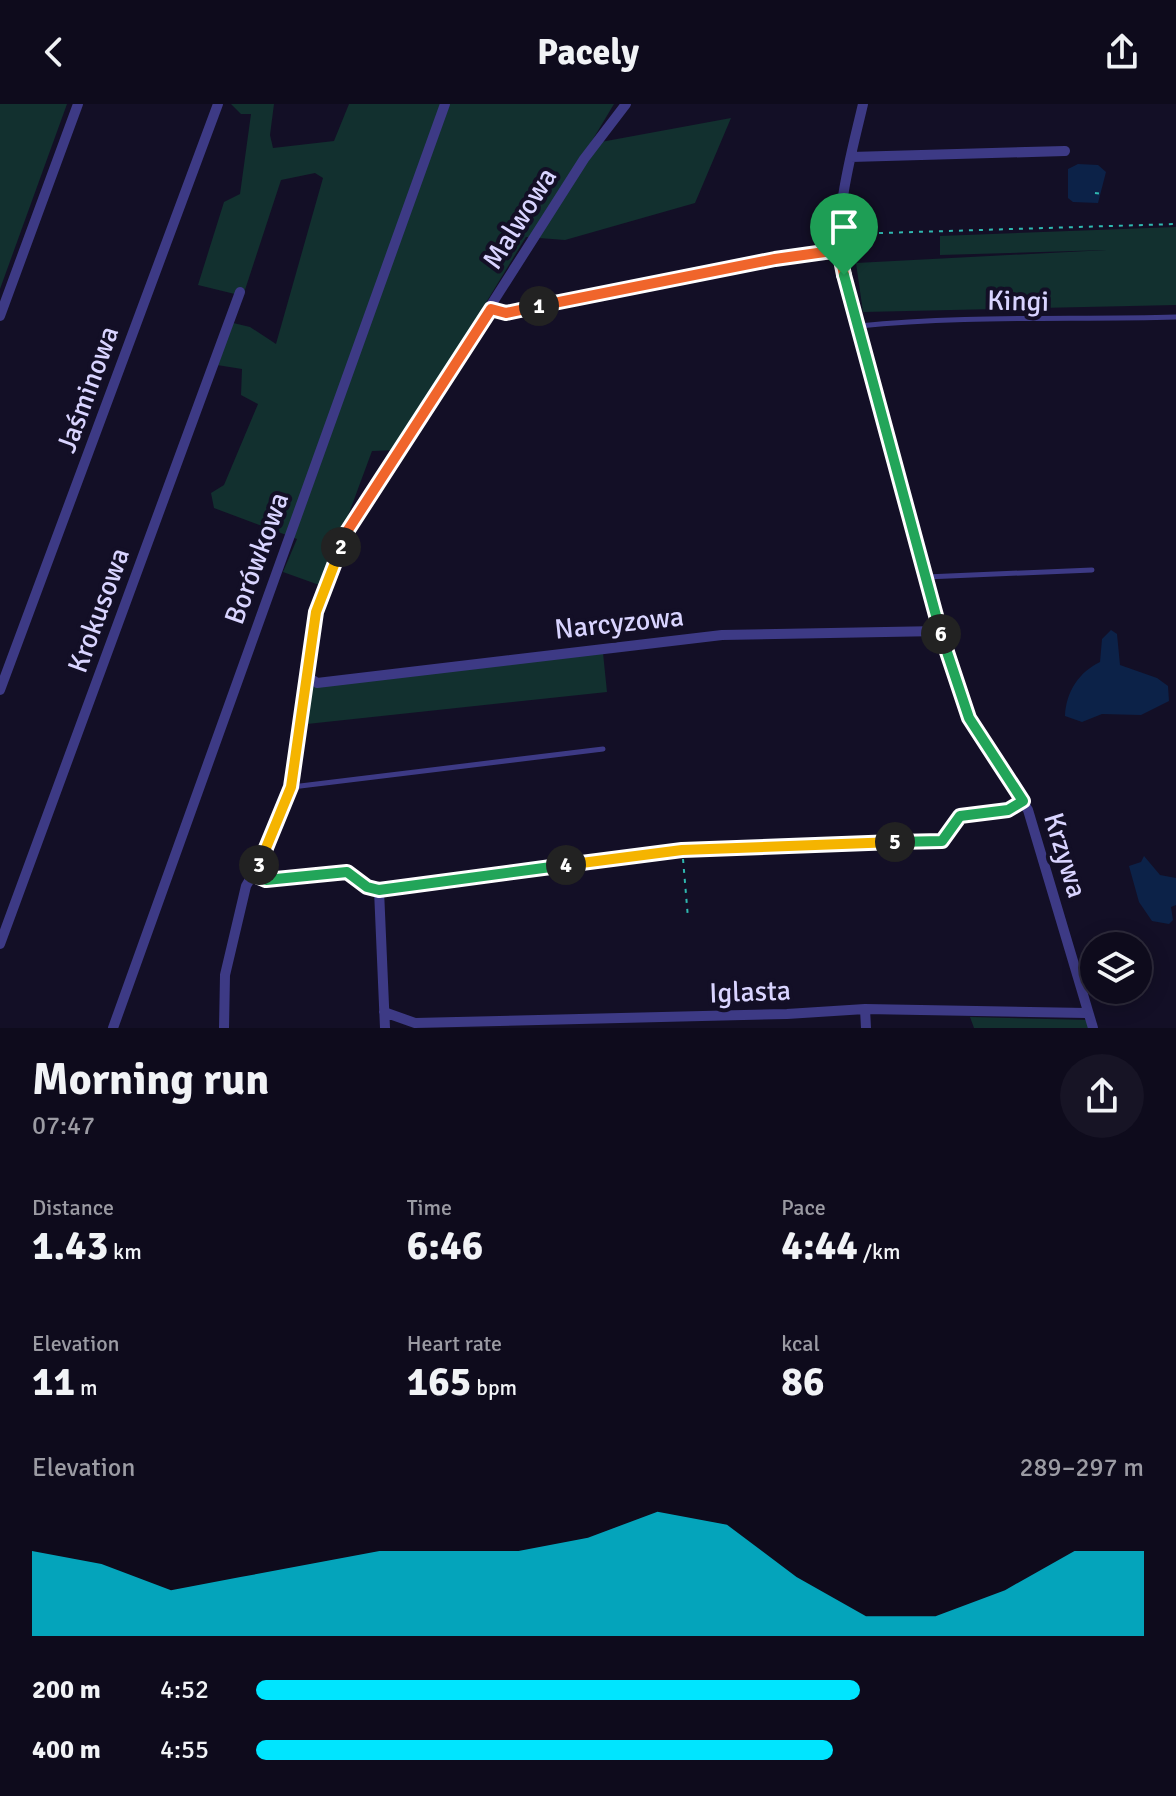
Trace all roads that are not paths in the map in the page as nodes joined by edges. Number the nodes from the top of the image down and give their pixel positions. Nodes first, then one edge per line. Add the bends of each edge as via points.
1 (78, 104) edge
2 (218, 104) edge
3 (445, 104) edge
4 (626, 104) edge
5 (863, 104) edge
6 (1065, 151) dead end
7 (851, 157) junction
8 (839, 250) junction
9 (240, 292) dead end
10 (491, 309) junction
11 (0, 316) edge
12 (1176, 317) edge
13 (859, 326) junction
14 (1092, 570) dead end
15 (925, 577) junction
16 (940, 631) junction
17 (307, 676) junction
18 (0, 690) edge
19 (603, 749) dead end
20 (291, 787) junction
21 (1023, 801) junction
22 (254, 875) junction
23 (379, 890) junction
24 (0, 944) edge
25 (865, 1009) junction
26 (384, 1012) junction
27 (1086, 1013) junction
28 (415, 1023) junction
29 (548, 1024) edge
30 (113, 1028) edge
31 (224, 1028) edge
32 (385, 1028) edge
33 (401, 1028) edge
34 (866, 1028) edge
35 (1093, 1028) edge

1 - 11 street
2 - 18 street, Jaśminowa
3 - 30 street, Borówkowa
4 - 10 street, Malwowa via 584,159
5 - 7 street, Krzywa
6 - 7 street
7 - 8 street, Krzywa
8 - 10 lane via 506,313
8 - 13 street, Krzywa
9 - 24 street, Krokusowa
10 - 17 street, Malwowa via 346,533 316,612
12 - 13 lane, Kingi via 933,319
13 - 15 street, Krzywa
14 - 15 lane
15 - 16 street, Krzywa
16 - 17 street, Narcyzowa via 722,635 317,683
16 - 21 street, Krzywa via 969,718
17 - 20 street, Malwowa
19 - 20 lane
20 - 22 street, Malwowa
21 - 23 street via 1008,810 960,816 942,841 682,850
21 - 27 street, Krzywa
22 - 23 street via 266,880 347,872
22 - 31 street, Malwowa via 246,886 225,975
23 - 26 street
25 - 27 street, Iglasta
25 - 29 street, Iglasta
25 - 34 street
26 - 28 street, Iglasta
26 - 32 street
27 - 35 street, Krzywa
28 - 29 street, Iglasta
28 - 33 street, Iglasta

